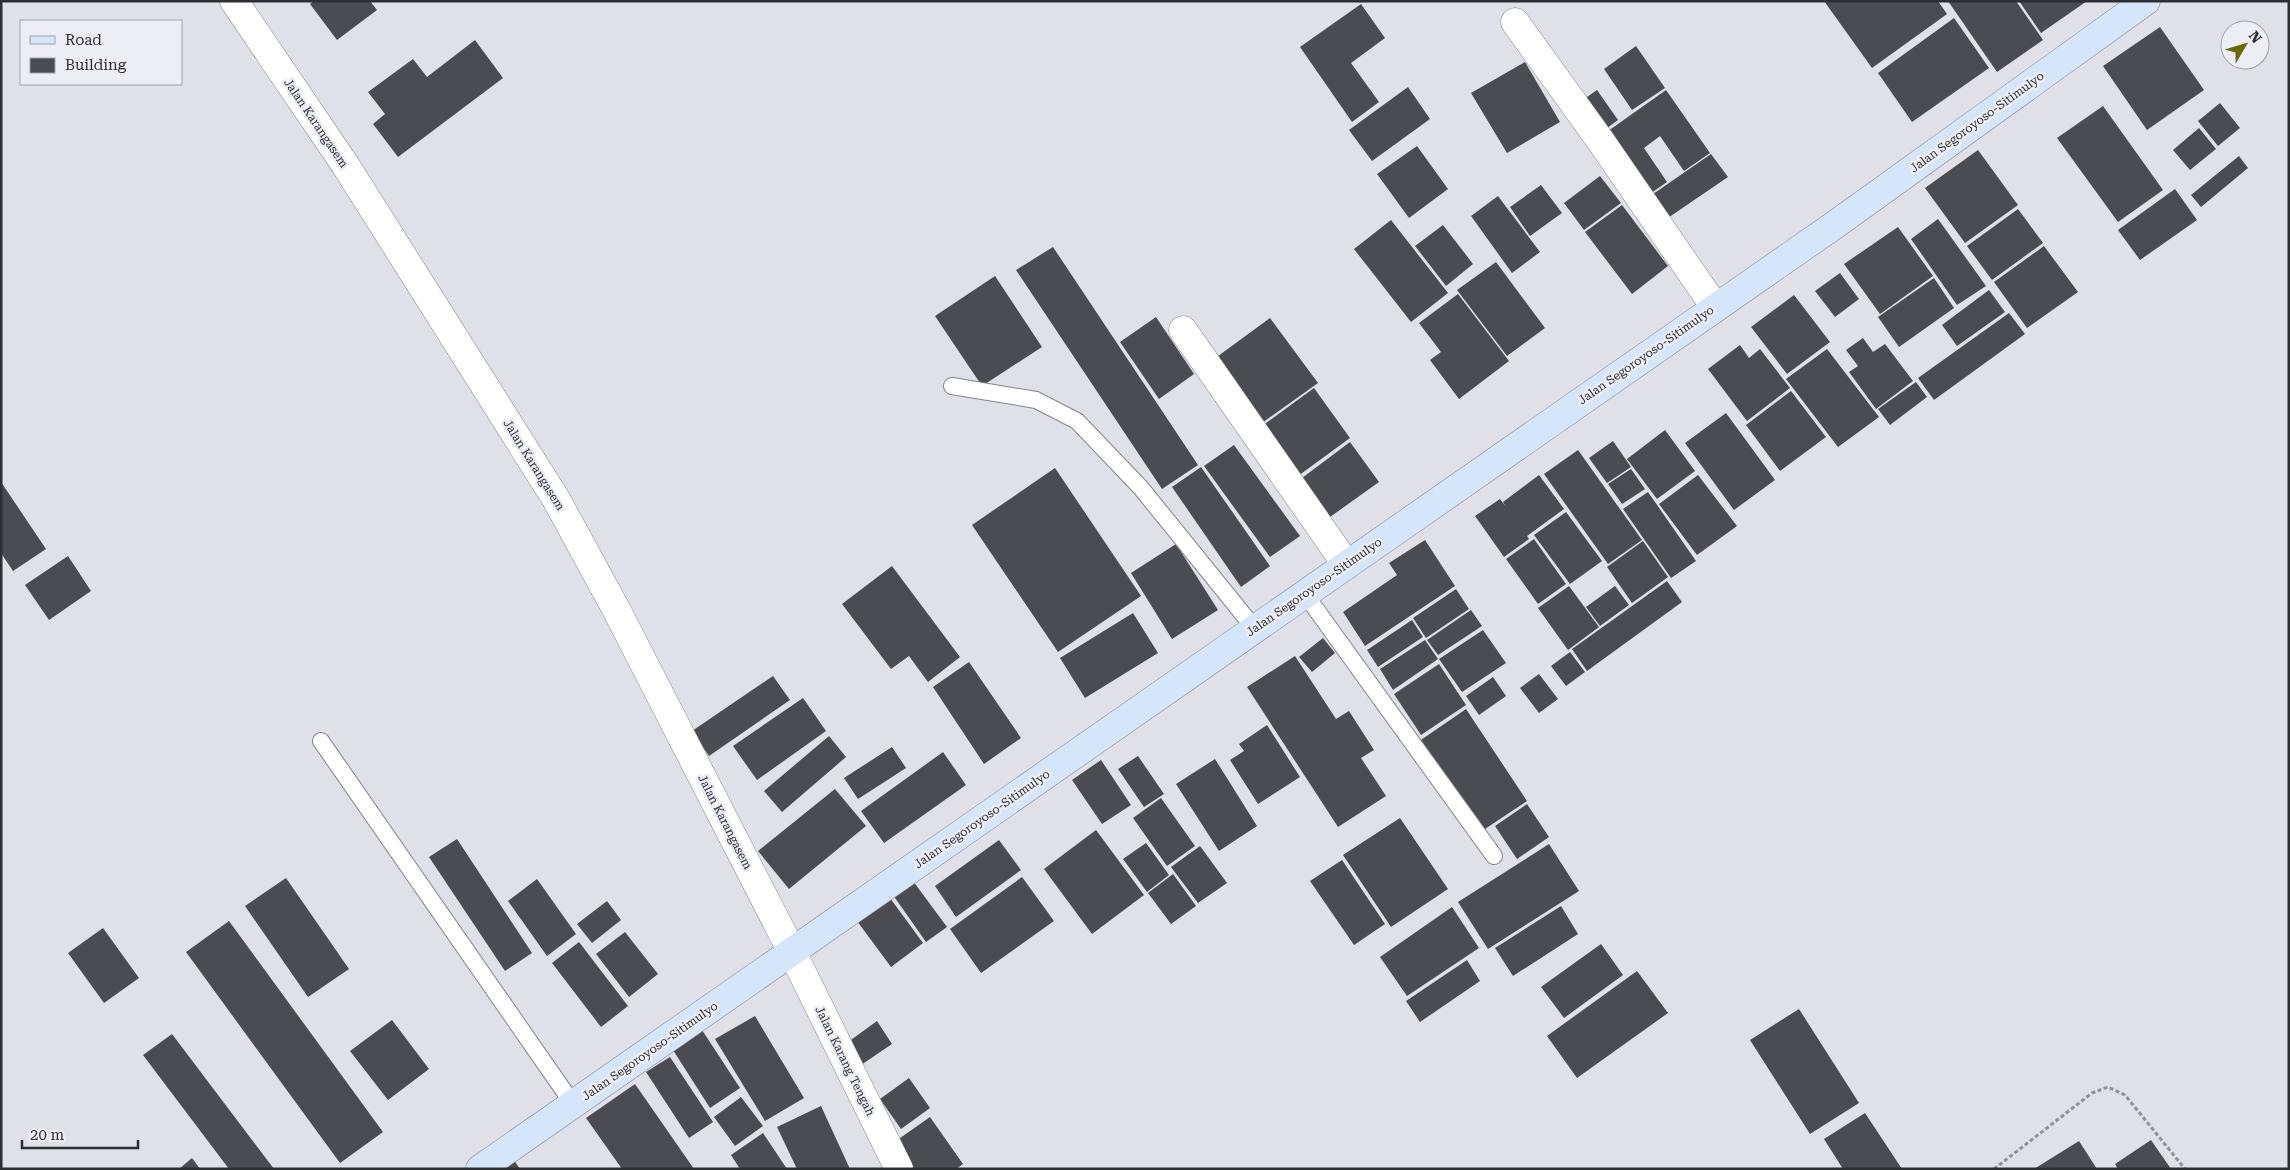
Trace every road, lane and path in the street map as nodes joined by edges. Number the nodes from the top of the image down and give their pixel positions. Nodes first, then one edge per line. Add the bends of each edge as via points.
1 (234, 1) edge
2 (2132, 5) edge
3 (1515, 22) dead end
4 (1715, 307) junction
5 (1183, 330) dead end
6 (952, 386) dead end
7 (1346, 564) junction
8 (1305, 594) junction
9 (1255, 630) junction
10 (322, 741) dead end
11 (1494, 856) dead end
12 (792, 952) junction
13 (573, 1104) junction
14 (480, 1169) edge
15 (899, 1169) edge
16 (1994, 1169) edge
17 (2185, 1169) edge

1 - 12 street, Jalan Karangasem via 346,166 556,499
2 - 4 main road, Jalan Segoroyoso-Sitimulyo via 1836,224
3 - 4 street
4 - 7 main road, Jalan Segoroyoso-Sitimulyo
5 - 7 street
6 - 9 lane via 1036,400 1076,421 1141,488
7 - 8 main road, Jalan Segoroyoso-Sitimulyo
8 - 9 main road, Jalan Segoroyoso-Sitimulyo
8 - 11 lane
9 - 12 main road, Jalan Segoroyoso-Sitimulyo
10 - 13 lane
12 - 13 main road, Jalan Segoroyoso-Sitimulyo
12 - 15 street, Jalan Karang Tengah
13 - 14 main road, Jalan Segoroyoso-Sitimulyo
16 - 17 path via 2092,1093 2108,1086 2125,1096

